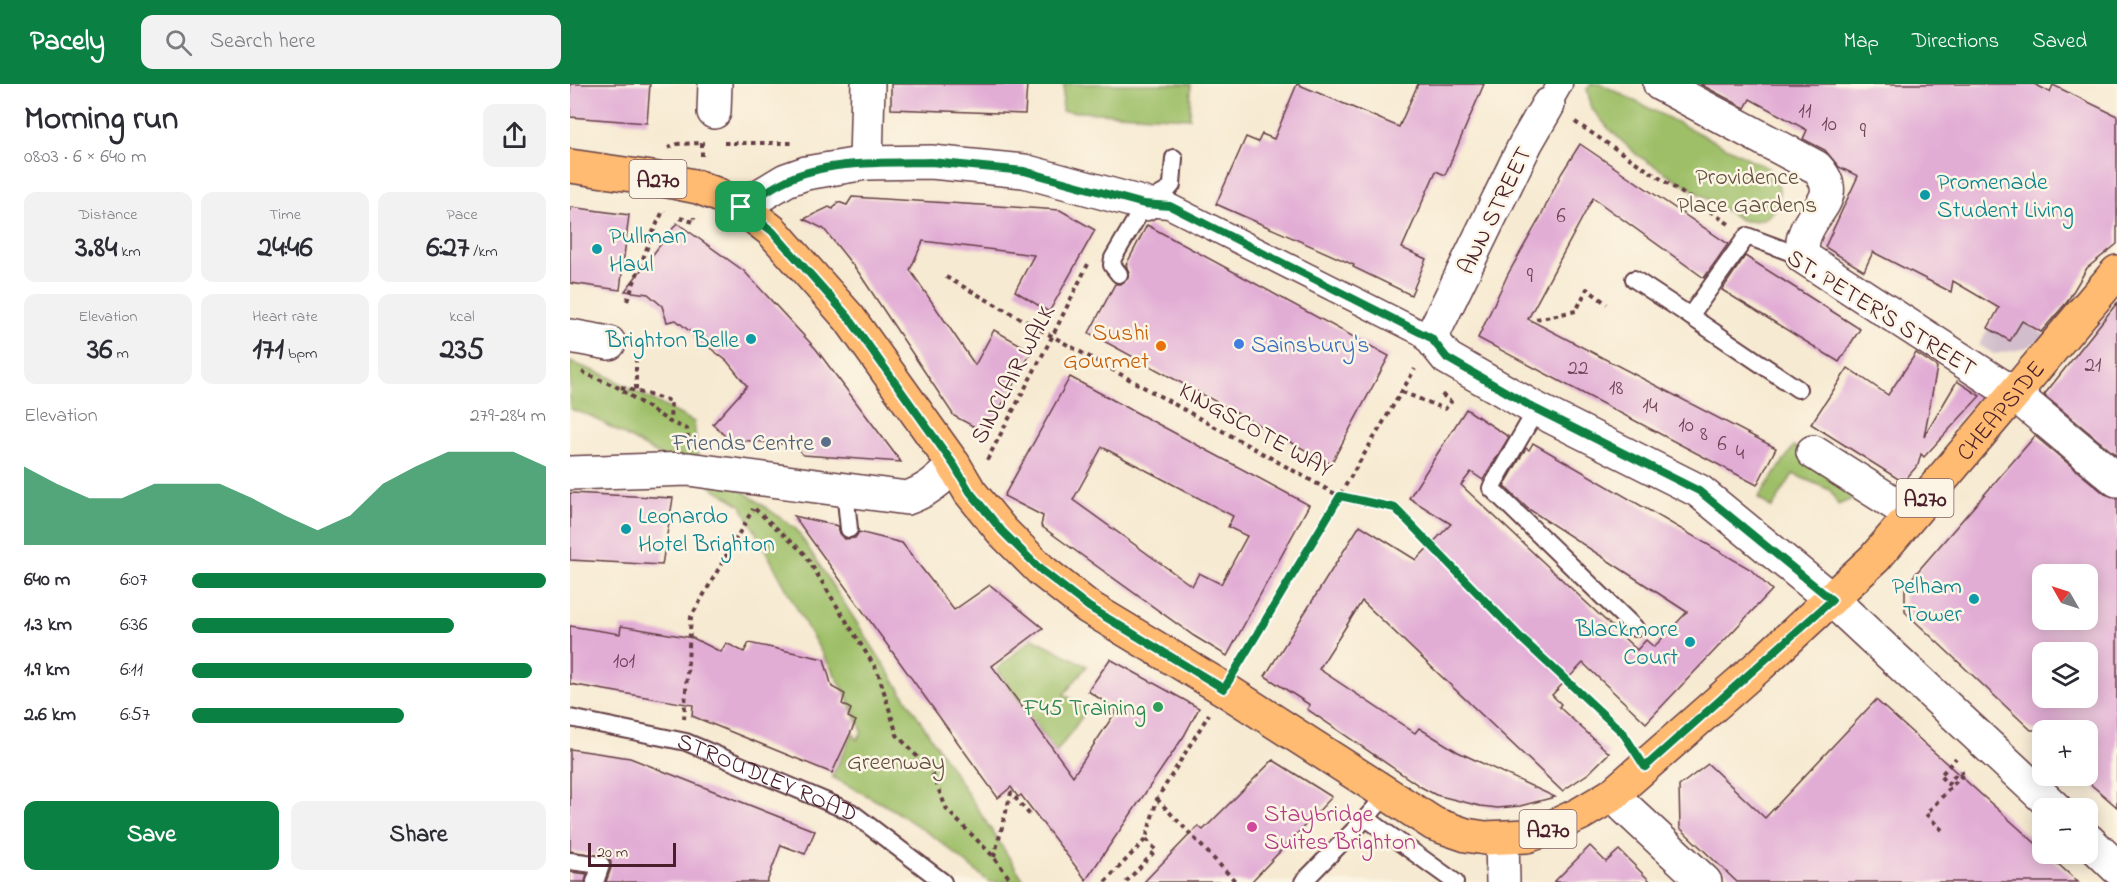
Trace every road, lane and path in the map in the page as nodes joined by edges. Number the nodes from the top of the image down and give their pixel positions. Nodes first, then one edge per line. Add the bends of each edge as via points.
1 (868, 84) edge
2 (1660, 84) edge
3 (1554, 94) edge
4 (806, 143) dead end
5 (1174, 158) dead end
6 (866, 164) junction
7 (570, 166) edge
8 (638, 176) junction
9 (698, 187) junction
10 (1144, 204) junction
11 (741, 207) junction
12 (1747, 236) junction
13 (1803, 257) junction
14 (1084, 272) dead end
15 (2117, 272) edge
16 (1119, 274) dead end
17 (946, 278) dead end
18 (1634, 279) dead end
19 (627, 301) dead end
20 (1607, 304) dead end
21 (1690, 316) junction
22 (1536, 319) dead end
23 (570, 336) edge
24 (1052, 337) junction
25 (1431, 338) junction
26 (622, 351) joint
27 (579, 371) dead end
28 (1413, 373) dead end
29 (617, 387) junction
30 (1798, 389) dead end
31 (636, 390) junction
32 (2014, 394) junction
33 (1534, 408) junction
34 (670, 422) junction
35 (1813, 452) dead end
36 (688, 469) junction
37 (570, 473) edge
38 (962, 478) junction
39 (2117, 480) edge
40 (845, 490) junction
41 (1340, 496) junction
42 (750, 499) dead end
43 (753, 508) junction
44 (1911, 514) junction
45 (849, 529) dead end
46 (1832, 600) junction
47 (1635, 628) dead end
48 (1224, 689) junction
49 (570, 718) edge
50 (684, 723) dead end
51 (1953, 761) dead end
52 (1645, 767) junction
53 (1612, 795) junction
54 (2044, 798) edge
55 (1157, 799) junction
56 (1376, 806) junction
57 (1030, 815) dead end
58 (1942, 830) dead end
59 (1146, 839) junction
60 (1502, 839) junction
61 (2098, 850) edge
62 (994, 857) junction
63 (570, 861) edge
64 (2117, 868) edge
65 (595, 882) edge
66 (943, 882) edge
67 (1012, 882) edge
68 (1105, 882) edge
69 (1126, 882) edge
70 (1236, 882) edge
71 (1303, 882) edge
72 (1455, 882) edge
73 (1503, 882) edge
74 (1706, 882) edge

1 - 6 street
2 - 13 street via 1808,162 1823,174 1828,184 1827,196 1805,233
3 - 12 path
3 - 25 street, ANN STREET
4 - 8 path via 677,144 652,154
5 - 10 lane via 1172,185
6 - 10 street via 931,162 1024,171
6 - 11 street via 828,168 786,180
7 - 8 main road, A270
8 - 9 main road, A270
9 - 11 main road, A270
9 - 19 path via 694,222 663,212
10 - 16 lane via 1113,258 1112,266
10 - 25 street via 1170,206
11 - 38 main road, A270 via 772,231 849,318
12 - 13 lane, ST. PETER'S STREET
12 - 21 lane
13 - 32 street, ST. PETER'S STREET
14 - 24 path, SINCLAIR WALK
15 - 32 main road, CHEAPSIDE / A270
17 - 24 path, KINGSCOTE WAY
18 - 21 lane
20 - 22 path via 1587,289 1576,311
21 - 30 lane
23 - 26 street
24 - 38 path, SINCLAIR WALK
24 - 41 path, KINGSCOTE WAY
25 - 33 street via 1447,358
26 - 31 path
27 - 29 path
28 - 41 path
29 - 31 path
29 - 34 path
31 - 34 path via 670,400
32 - 39 street, ST. PETER'S STREET
32 - 44 main road, CHEAPSIDE / A270
33 - 46 street via 1699,491
33 - 47 lane via 1491,488
34 - 36 path via 687,429
35 - 44 street
36 - 37 street
36 - 40 street
38 - 40 street via 938,482 907,498
38 - 48 main road, A270 via 1002,531 1041,570 1089,607
40 - 45 lane
41 - 48 path
41 - 52 path, KINGSCOTE WAY via 1395,508 1523,640 1623,733
42 - 43 path
43 - 50 path via 690,617
43 - 62 path via 804,553 878,672 897,735 931,771 947,810
44 - 46 main road, CHEAPSIDE / A270 via 1875,558
46 - 52 main road, A270
46 - 54 street
48 - 55 path
48 - 56 main road, A270
49 - 66 lane, STROUDLEY ROAD via 686,742 851,812
51 - 58 path via 1940,776 1948,784 1957,773 1965,772 1926,814
52 - 53 main road, A270
53 - 60 main road, A270 via 1548,829
53 - 74 street
55 - 59 path
55 - 70 path
56 - 60 main road, A270 via 1449,830
56 - 71 lane
56 - 72 lane
57 - 62 path via 1011,793
59 - 68 path
59 - 69 path via 1156,850
60 - 73 street
61 - 64 street
62 - 67 path
63 - 65 lane via 601,865

